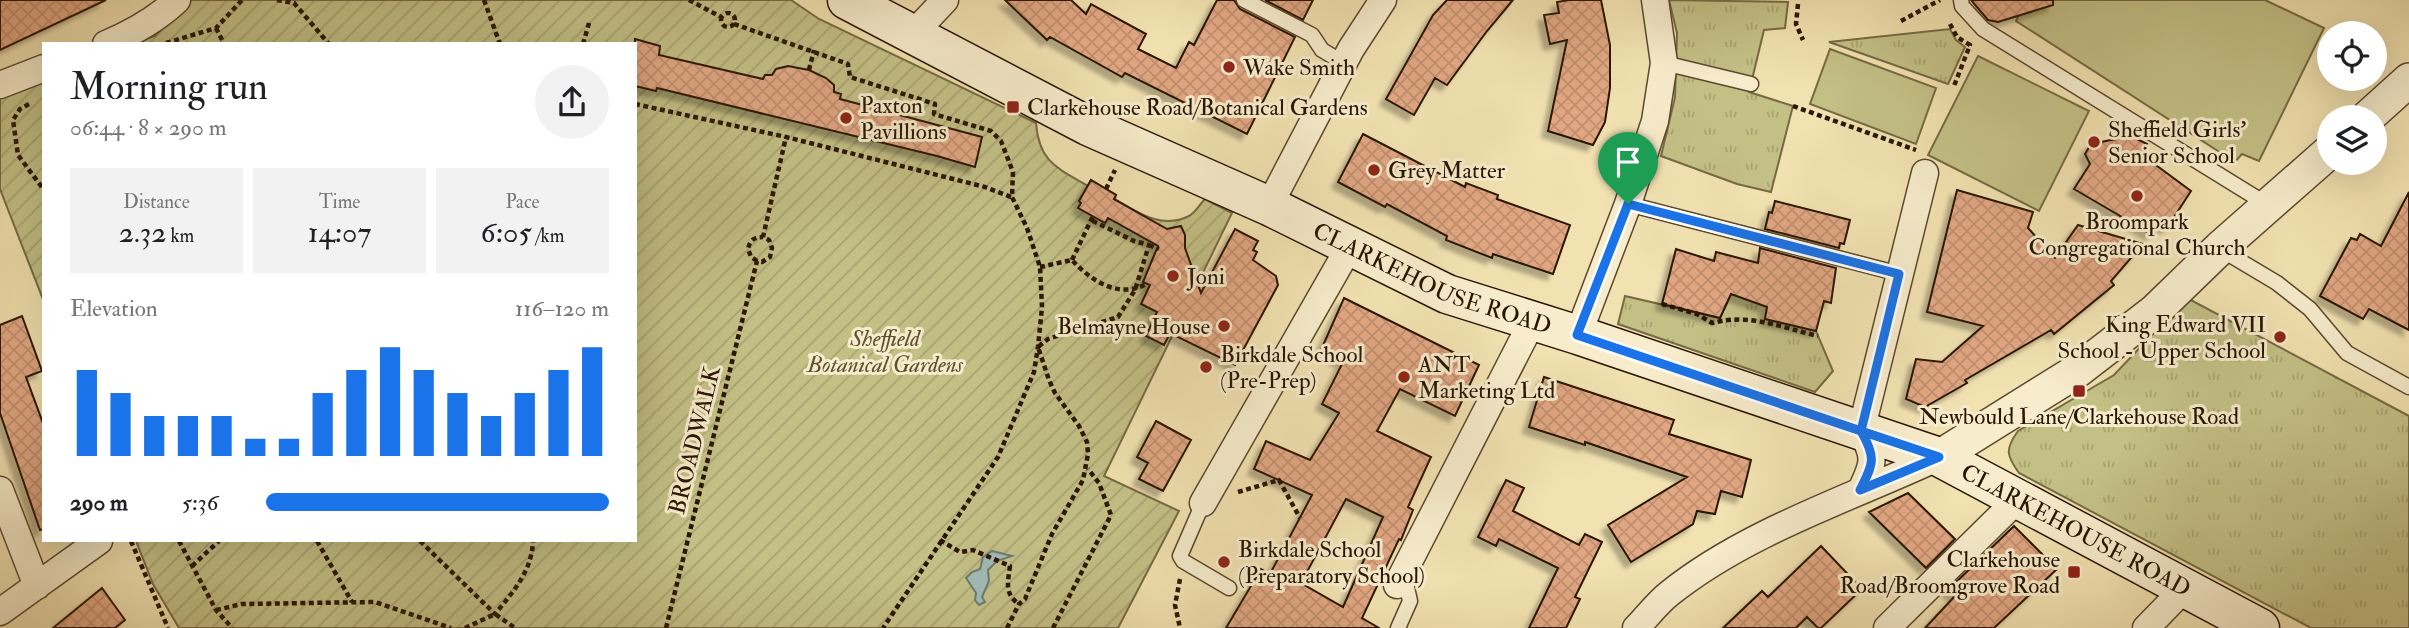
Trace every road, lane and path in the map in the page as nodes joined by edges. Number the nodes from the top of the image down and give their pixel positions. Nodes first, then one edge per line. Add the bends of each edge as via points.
1 (177, 0) edge
2 (242, 0) edge
3 (277, 0) edge
4 (484, 0) edge
5 (689, 0) edge
6 (847, 0) edge
7 (945, 0) edge
8 (1244, 0) edge
9 (1383, 0) edge
10 (1655, 0) edge
11 (1940, 0) edge
12 (1961, 0) edge
13 (1798, 4) dead end
14 (1944, 14) dead end
15 (721, 17) junction
16 (1900, 21) dead end
17 (589, 23) dead end
18 (734, 24) junction
19 (216, 28) junction
20 (912, 35) junction
21 (1802, 40) dead end
22 (111, 42) edge
23 (171, 42) edge
24 (223, 42) edge
25 (327, 42) edge
26 (499, 42) edge
27 (584, 42) edge
28 (814, 50) junction
29 (1344, 63) junction
30 (1664, 63) junction
31 (42, 69) edge
32 (809, 70) dead end
33 (2409, 80) edge
34 (1751, 84) dead end
35 (0, 85) edge
36 (1954, 86) dead end
37 (31, 102) dead end
38 (637, 104) edge
39 (2381, 105) edge
40 (1793, 106) dead end
41 (786, 136) junction
42 (2317, 163) edge
43 (1115, 170) dead end
44 (1925, 173) joint
45 (42, 187) edge
46 (1106, 189) dead end
47 (1012, 197) junction
48 (1628, 204) junction
49 (1269, 206) junction
50 (2270, 206) junction
51 (763, 237) junction
52 (1149, 245) junction
53 (1350, 246) junction
54 (1159, 248) dead end
55 (2220, 248) junction
56 (1072, 260) junction
57 (757, 261) junction
58 (1040, 267) junction
59 (1899, 274) junction
60 (1146, 284) dead end
61 (1135, 290) junction
62 (1662, 304) dead end
63 (1533, 320) junction
64 (1577, 335) junction
65 (1818, 336) dead end
66 (1038, 346) junction
67 (2409, 387) edge
68 (1861, 431) junction
69 (1939, 457) junction
70 (1087, 468) junction
71 (0, 490) edge
72 (1860, 490) junction
73 (2019, 499) junction
74 (1203, 503) junction
75 (1300, 518) dead end
76 (940, 540) junction
77 (98, 542) edge
78 (131, 542) edge
79 (180, 542) edge
80 (218, 542) edge
81 (318, 542) edge
82 (421, 542) edge
83 (533, 542) edge
84 (1183, 561) junction
85 (192, 566) junction
86 (1400, 579) joint
87 (37, 586) junction
88 (1229, 588) dead end
89 (2186, 588) junction
90 (352, 602) junction
91 (1019, 604) junction
92 (216, 610) junction
93 (0, 612) edge
94 (495, 614) junction
95 (168, 628) edge
96 (232, 628) edge
97 (451, 628) edge
98 (465, 628) edge
99 (515, 628) edge
100 (666, 628) edge
101 (883, 628) edge
102 (1007, 628) edge
103 (1053, 628) edge
104 (1180, 628) edge
105 (1398, 628) edge
106 (1636, 628) edge
107 (1887, 628) edge
108 (2146, 628) edge
109 (2260, 628) edge

1 - 22 street via 129,35
2 - 19 path
3 - 25 path via 293,3
4 - 26 path
5 - 15 path
6 - 20 main road, CLARKEHOUSE ROAD
7 - 20 street
8 - 29 lane via 1312,35 1322,50
9 - 29 street
10 - 30 street
11 - 16 path
12 - 50 lane via 1983,29
13 - 21 path via 1796,24
14 - 36 path via 1957,37 1970,45
15 - 18 path via 726,27
15 - 18 path via 732,13
17 - 27 path
18 - 28 path
19 - 23 path
19 - 24 path
20 - 49 main road, CLARKEHOUSE ROAD via 1098,131
28 - 32 path
28 - 47 path via 848,64 850,77 935,104 934,114 991,131 1001,141 1013,172
29 - 49 street
30 - 34 lane
30 - 48 street via 1655,121
31 - 35 street
33 - 39 street
37 - 45 path via 13,120 18,155
38 - 41 path
40 - 44 path via 1928,155
41 - 47 path
41 - 51 path, BROADWALK
42 - 50 street
43 - 46 path
44 - 59 street
47 - 58 path
48 - 59 lane
48 - 64 street
49 - 53 main road, CLARKEHOUSE ROAD
50 - 55 street
51 - 57 path, BROADWALK via 750,241 748,249
51 - 57 path, BROADWALK via 772,248 770,257
52 - 54 path
52 - 56 path via 1092,218
52 - 61 path
53 - 63 main road, CLARKEHOUSE ROAD via 1447,295
53 - 74 street
55 - 67 lane via 2310,309 2347,353
55 - 69 street via 2155,311 2077,371
56 - 58 path
56 - 61 path via 1088,276 1112,288
57 - 100 path, BROADWALK
58 - 66 path
59 - 68 street
60 - 61 path
61 - 66 path via 1118,317
62 - 65 path via 1712,323 1749,319
63 - 64 main road, CLARKEHOUSE ROAD
63 - 86 street
64 - 68 main road, CLARKEHOUSE ROAD
66 - 70 path via 1055,393 1087,442
66 - 76 path via 1034,372 998,457
68 - 69 main road, CLARKEHOUSE ROAD
68 - 72 street via 1872,450
69 - 72 street
69 - 73 main road, CLARKEHOUSE ROAD
70 - 91 path via 1052,534 1025,600
70 - 103 path via 1099,482 1111,515
71 - 87 street
72 - 106 street via 1723,556 1668,594
73 - 89 main road, CLARKEHOUSE ROAD
73 - 107 street
74 - 75 path via 1279,480
74 - 84 lane via 1180,556
76 - 91 path via 960,552 967,549 1010,566 1007,590
76 - 101 path
77 - 87 street
78 - 95 path
79 - 85 path
80 - 85 path
81 - 90 path
82 - 94 path
83 - 94 path via 521,582
84 - 88 lane
84 - 104 path via 1175,605
85 - 92 path
86 - 105 lane via 1410,601
87 - 93 street
89 - 108 street
89 - 109 main road, CLARKEHOUSE ROAD
90 - 92 path via 243,604
90 - 97 path via 375,602
91 - 102 path
92 - 96 path
94 - 98 path
94 - 99 path

